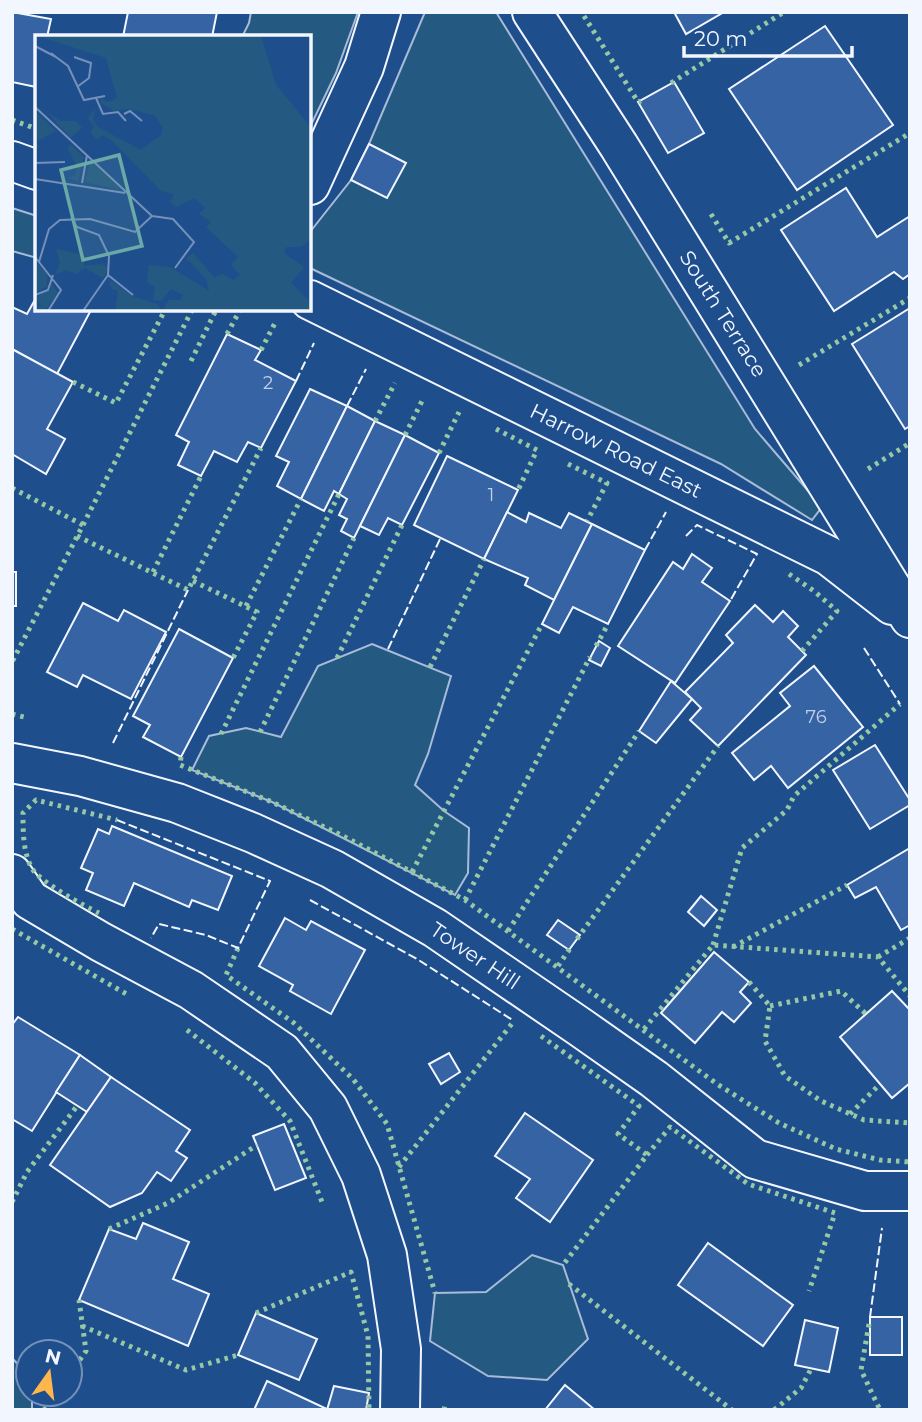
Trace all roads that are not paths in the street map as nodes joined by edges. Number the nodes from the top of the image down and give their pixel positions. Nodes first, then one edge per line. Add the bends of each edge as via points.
1 (381, 12) edge
2 (532, 12) edge
3 (12, 161) edge
4 (35, 169) edge
5 (312, 181) edge
6 (312, 301) edge
7 (910, 619) edge
8 (12, 763) edge
9 (12, 874) edge
10 (910, 1191) edge
11 (400, 1410) edge

1 - 5 street via 364,67
2 - 7 street, South Terrace
3 - 4 street
6 - 7 street, Harrow Road East via 829,556
8 - 10 street, Tower Hill via 177,803 332,869 435,928 569,1019 755,1159 865,1191
9 - 11 street via 30,900 191,989 282,1052 328,1108 361,1175 387,1255 401,1349

